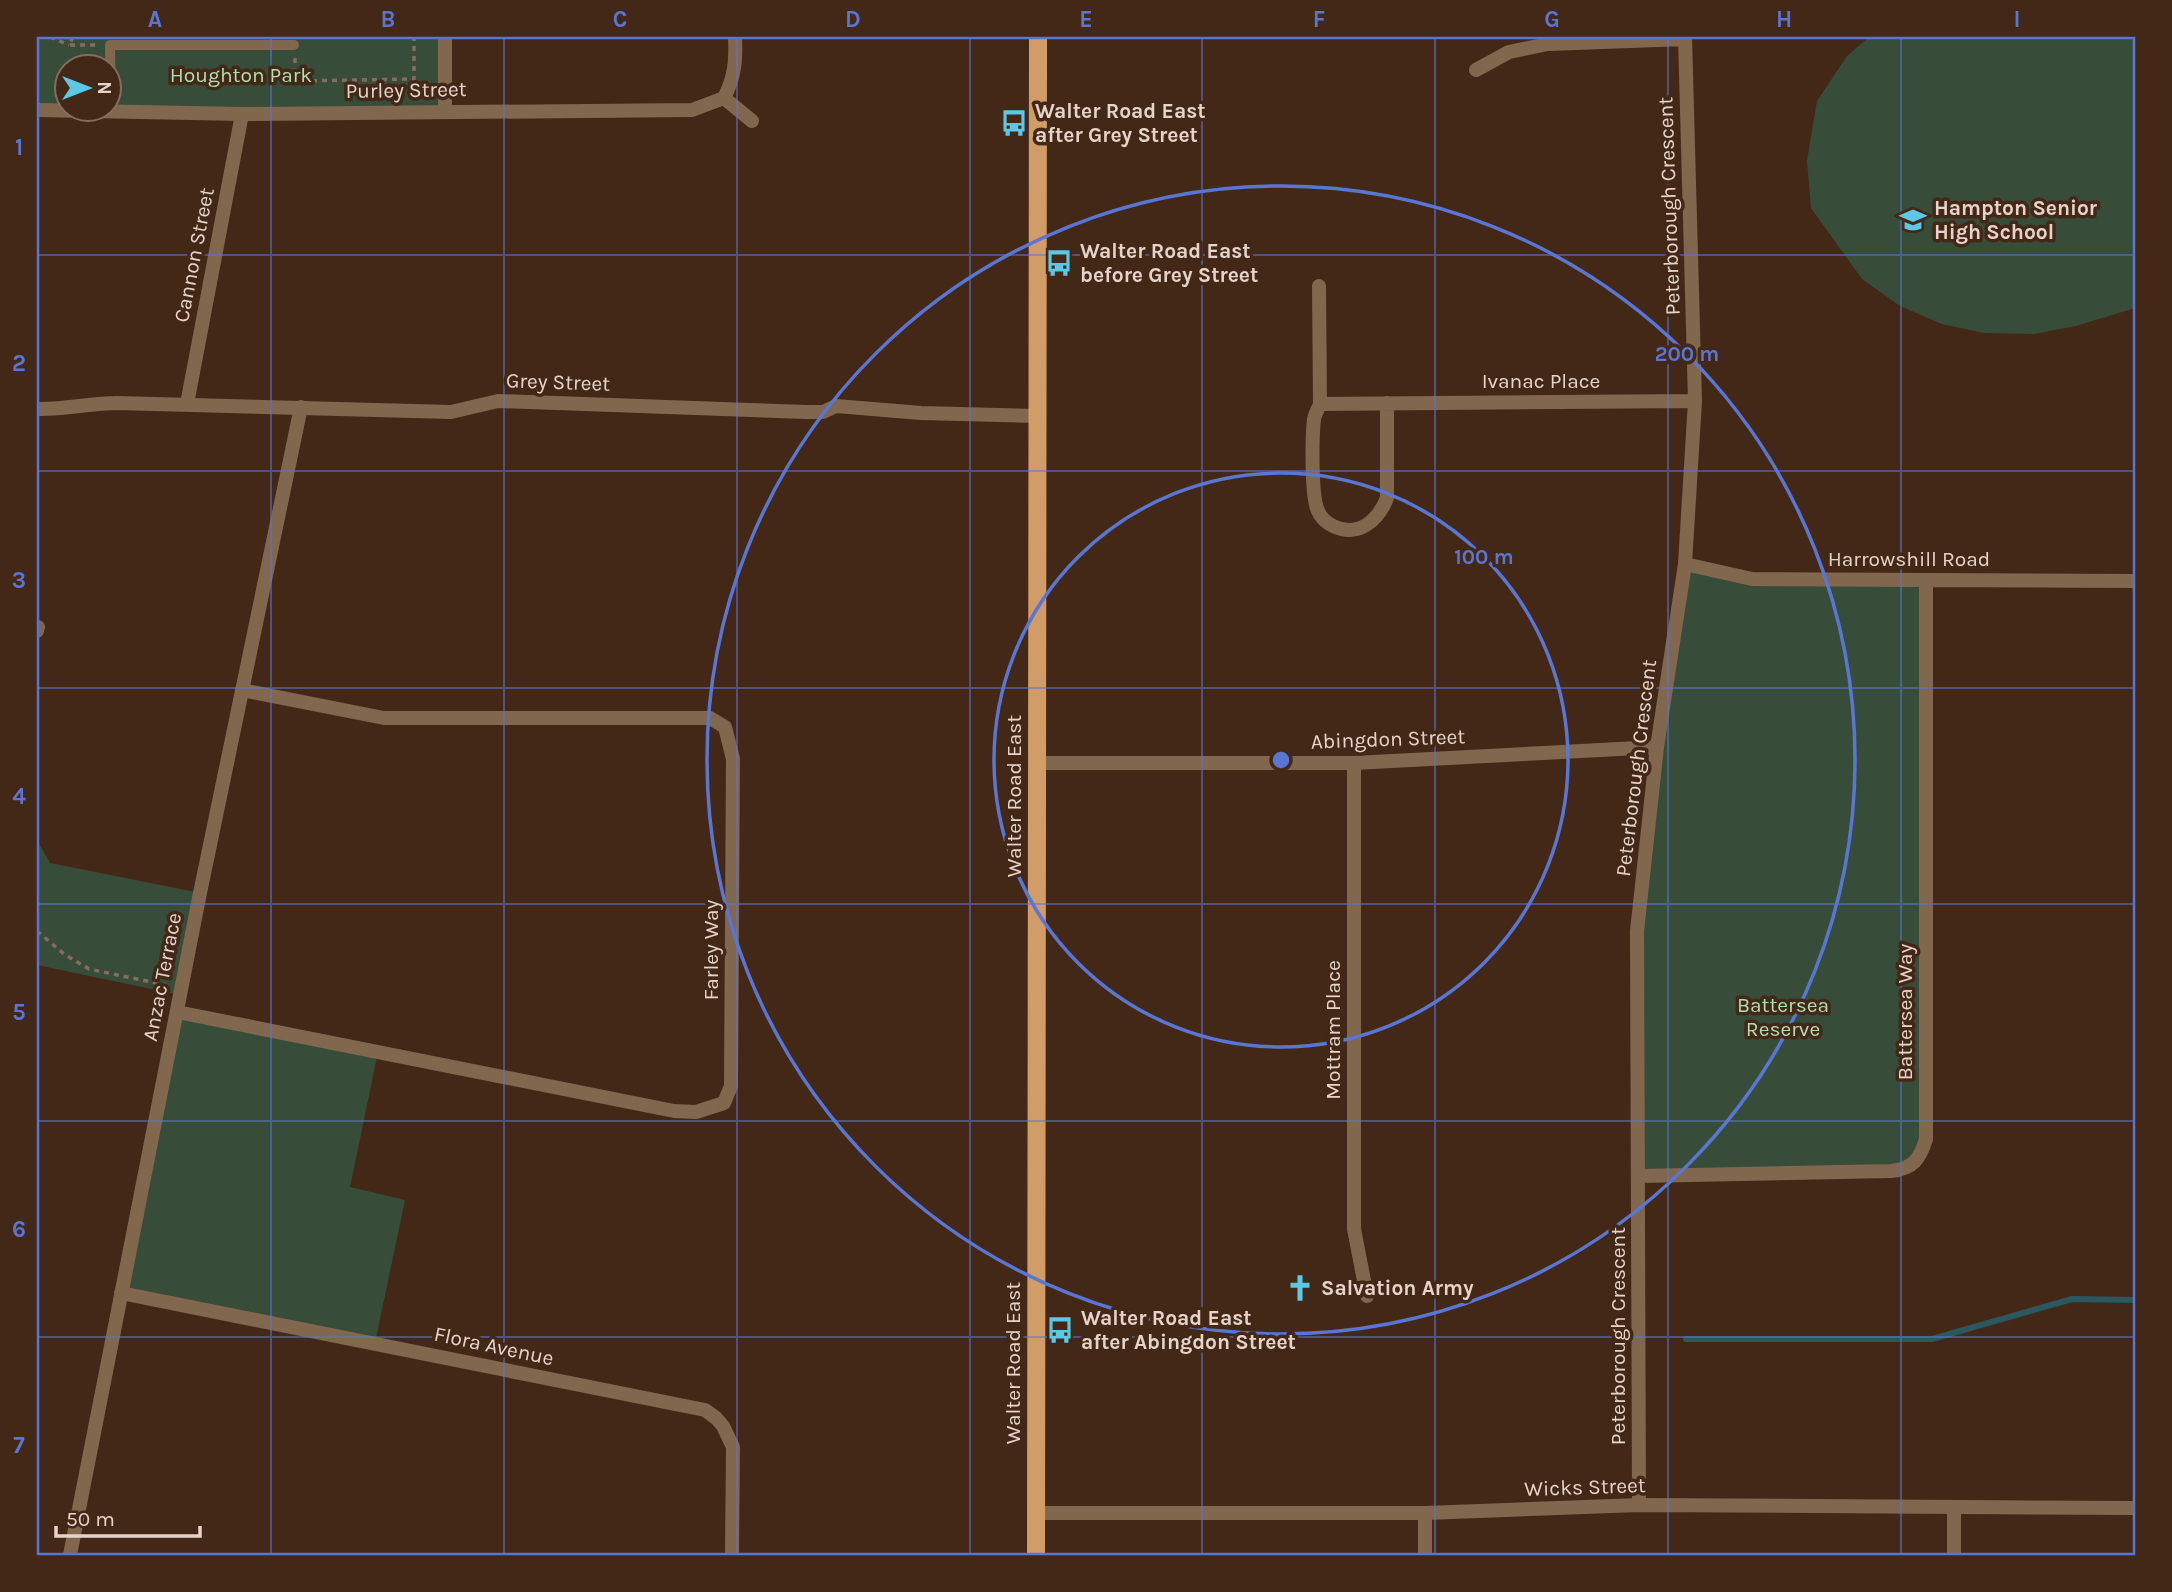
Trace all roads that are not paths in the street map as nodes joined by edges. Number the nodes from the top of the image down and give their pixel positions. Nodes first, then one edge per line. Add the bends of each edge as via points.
1 (445, 37) edge
2 (735, 37) edge
3 (1038, 37) edge
4 (1685, 38) edge
5 (294, 45) road end
6 (110, 52) edge
7 (1476, 70) dead end
8 (724, 98) junction
9 (122, 110) edge
10 (445, 110) junction
11 (242, 114) junction
12 (752, 121) dead end
13 (1319, 286) dead end
14 (1695, 401) junction
15 (1387, 403) junction
16 (187, 404) junction
17 (1320, 404) junction
18 (301, 407) junction
19 (37, 409) edge
20 (1037, 416) junction
21 (1685, 564) junction
22 (1927, 580) junction
23 (2135, 581) edge
24 (242, 690) junction
25 (1657, 747) junction
26 (1037, 763) junction
27 (1354, 763) junction
28 (177, 1012) junction
29 (1639, 1176) junction
30 (121, 1293) junction
31 (1367, 1296) dead end
32 (1639, 1506) junction
33 (1954, 1507) junction
34 (2135, 1508) edge
35 (1036, 1513) junction
36 (1425, 1513) junction
37 (69, 1555) edge
38 (732, 1555) edge
39 (1036, 1555) edge
40 (1425, 1555) edge
41 (1954, 1555) edge

1 - 10 street
2 - 8 street via 736,65
3 - 20 main road, Walter Road East
4 - 7 street via 1548,44 1509,52
4 - 14 street, Peterborough Crescent
5 - 6 lane via 110,45
8 - 10 street, Purley Street via 692,110
8 - 12 street
9 - 11 street, Purley Street
10 - 11 street, Purley Street
11 - 16 street, Cannon Street
13 - 17 street
14 - 15 street, Ivanac Place
14 - 21 street, Peterborough Crescent
15 - 17 street, Ivanac Place
15 - 17 street via 1387,498 1367,526 1354,531 1327,523 1314,501 1314,417
16 - 18 street, Grey Street
16 - 19 street, Grey Street via 93,403
18 - 20 street, Grey Street via 451,412 498,401 807,412 836,406
18 - 24 street, Anzac Terrace
20 - 26 main road, Walter Road East
21 - 22 street, Harrowshill Road via 1752,579
21 - 25 street, Peterborough Crescent
22 - 23 street, Harrowshill Road
22 - 29 street, Battersea Way via 1927,1139 1922,1153 1915,1163 1898,1171
24 - 28 street, Anzac Terrace
24 - 28 street, Farley Way via 384,718 710,718 725,727 733,759 731,1086 724,1103 696,1112 674,1111
25 - 27 street, Abingdon Street
25 - 29 street, Peterborough Crescent via 1637,931
26 - 27 street, Abingdon Street
26 - 35 main road, Walter Road East
27 - 31 street, Mottram Place via 1354,1229
28 - 30 street, Anzac Terrace
29 - 32 street, Peterborough Crescent
30 - 37 street, Anzac Terrace
30 - 38 street, Flora Avenue via 705,1410 723,1426 733,1447
32 - 33 street, Wicks Street
32 - 36 street, Wicks Street
33 - 34 street, Wicks Street
33 - 41 street
35 - 36 street, Wicks Street
35 - 39 main road, Walter Road East
36 - 40 street

